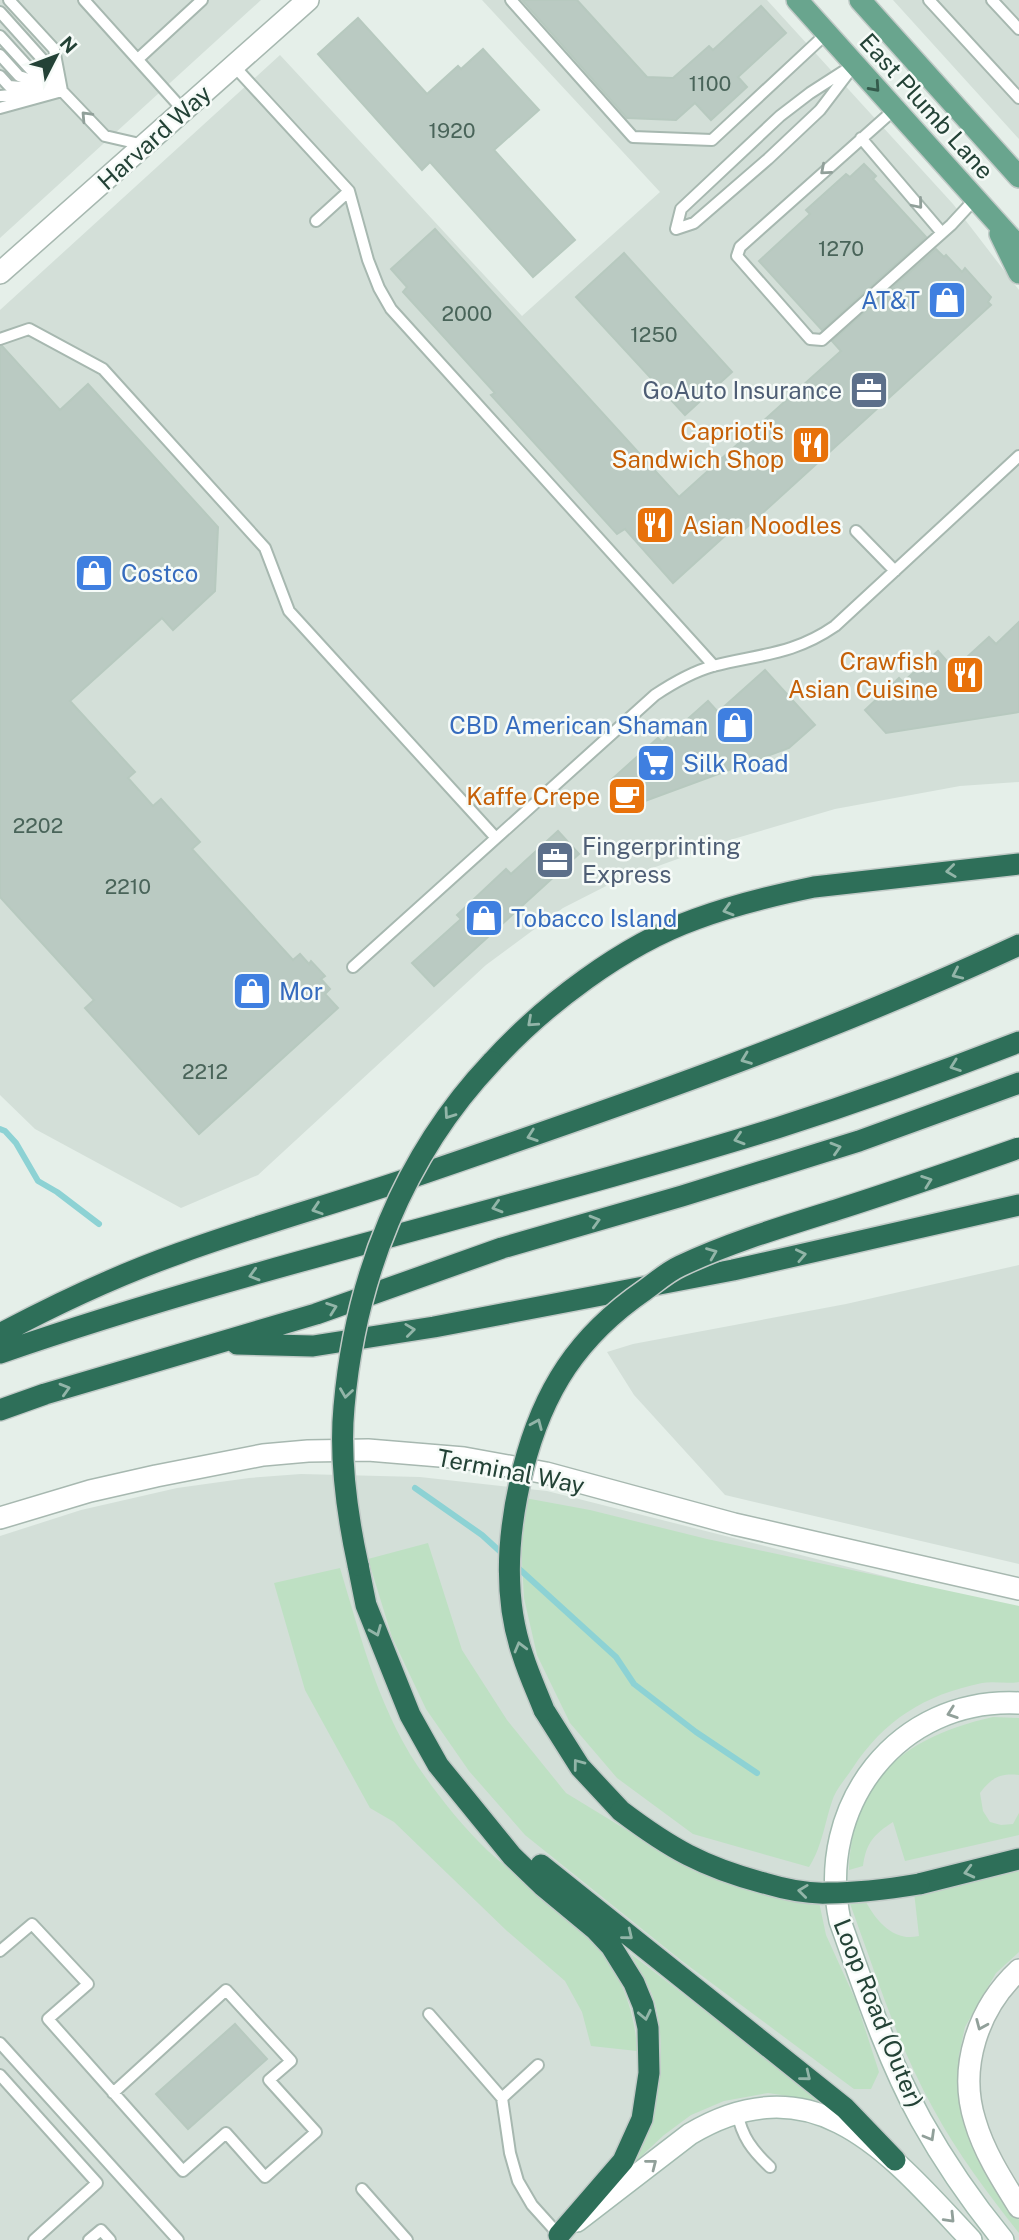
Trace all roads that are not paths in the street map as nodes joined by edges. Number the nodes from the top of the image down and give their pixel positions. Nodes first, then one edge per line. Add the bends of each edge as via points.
1 (9, 0) edge
2 (84, 0) edge
3 (202, 0) edge
4 (307, 0) edge
5 (511, 0) edge
6 (797, 0) edge
7 (860, 0) edge
8 (929, 0) edge
9 (992, 0) edge
10 (0, 12) edge
11 (1019, 29) edge
12 (827, 33) junction
13 (0, 36) edge
14 (0, 55) edge
15 (138, 59) junction
16 (855, 65) junction
17 (234, 66) junction
18 (0, 76) edge
19 (62, 91) junction
20 (0, 96) edge
21 (1019, 98) edge
22 (0, 102) edge
23 (0, 108) edge
24 (895, 109) junction
25 (184, 110) junction
26 (861, 138) junction
27 (144, 145) junction
28 (1019, 177) edge
29 (349, 191) junction
30 (975, 199) junction
31 (991, 217) junction
32 (316, 221) dead end
33 (942, 233) junction
34 (1019, 247) edge
35 (0, 273) edge
36 (1019, 273) edge
37 (0, 339) edge
38 (1019, 456) edge
39 (856, 531) dead end
40 (895, 571) junction
41 (714, 666) junction
42 (496, 838) junction
43 (1019, 864) edge
44 (1019, 946) edge
45 (353, 967) dead end
46 (1019, 1042) edge
47 (1019, 1083) edge
48 (1019, 1148) edge
49 (1019, 1205) edge
50 (0, 1334) edge
51 (220, 1343) junction
52 (0, 1353) edge
53 (0, 1410) edge
54 (0, 1518) edge
55 (1019, 1589) edge
56 (1019, 1703) edge
57 (479, 1816) junction
58 (1019, 1859) edge
59 (0, 1951) edge
60 (1019, 1970) edge
61 (429, 2014) dead end
62 (0, 2043) edge
63 (538, 2065) dead end
64 (0, 2076) edge
65 (113, 2093) junction
66 (502, 2098) junction
67 (737, 2112) junction
68 (895, 2160) junction
69 (770, 2167) dead end
70 (362, 2189) dead end
71 (1019, 2207) edge
72 (559, 2235) junction
73 (34, 2240) edge
74 (89, 2240) edge
75 (110, 2240) edge
76 (178, 2240) edge
77 (407, 2240) edge
78 (971, 2240) edge
79 (1003, 2240) edge

1 - 19 lane via 54,49
2 - 15 lane
3 - 15 lane
4 - 17 street, Harvard Way
5 - 12 lane via 633,137 712,140
6 - 12 main road, East Plumb Lane
7 - 28 main road, East Plumb Lane
8 - 21 lane
9 - 11 lane
10 - 19 lane via 43,60
12 - 16 main road, East Plumb Lane
13 - 19 lane via 30,69
14 - 19 lane via 19,76
15 - 25 lane
16 - 16 lane via 780,116 681,209 676,229 694,223 768,159 820,110
16 -> 24 main road, East Plumb Lane
17 - 25 street, Harvard Way
17 - 29 lane
18 - 19 lane via 9,86
19 - 20 lane
19 - 22 lane
19 - 23 lane
27 -> 19 lane via 105,136
24 - 26 lane
24 - 30 main road, East Plumb Lane
25 - 27 street, Harvard Way
26 -> 33 lane
26 -> 33 lane via 740,247 737,256 746,267 810,339 822,340
27 - 35 street, Harvard Way
29 - 32 lane
29 - 41 lane via 368,260 391,309
30 - 31 main road, East Plumb Lane
30 - 33 lane
31 - 34 main road, East Plumb Lane
31 - 36 main road
37 - 42 lane via 29,329 103,369 265,548 289,611
38 - 40 lane
39 - 40 lane
40 - 41 lane via 817,638 777,653
41 - 42 lane via 654,695
42 - 45 lane
43 -> 57 highway, bridge via 814,887 694,919 626,954 539,1015 452,1108 427,1147 397,1200 356,1320 344,1409 345,1487 366,1605 410,1716 438,1765
44 -> 50 highway via 922,990 683,1084 179,1253 50,1307
46 -> 52 highway via 776,1128 194,1292
51 -> 47 highway via 502,1248 859,1141
58 -> 48 highway, bridge via 919,1884 825,1894 783,1889 695,1860 621,1811 580,1767 544,1710 522,1655 510,1580 510,1530 535,1425 576,1352 617,1309 677,1268 754,1236
51 -> 49 highway via 313,1346 434,1327 746,1267
53 -> 51 highway
54 - 55 street, Terminal Way via 90,1491 263,1455 368,1450 464,1458 545,1473 734,1524
56 -> 79 street, Loop Road (Outer) via 959,1711 895,1744 859,1786 843,1824 834,1867 840,1921 903,2085 946,2162
57 -> 68 highway via 845,2108
57 -> 72 highway via 527,1871 611,1946 635,1983 648,2028 647,2097 634,2141 610,2179
59 - 65 lane via 32,1924 88,1984 48,2019
60 -> 71 street via 983,2018 969,2078 981,2139
61 - 66 lane
62 - 76 lane
63 - 66 lane
64 - 73 lane via 97,2183
65 - 65 lane via 226,1990 291,2060 270,2080 316,2132 265,2177 226,2133 183,2171
66 - 72 lane via 518,2181
67 - 68 street via 789,2109 827,2118 861,2133
67 - 69 lane via 751,2149
72 -> 67 street via 690,2134
68 -> 78 street
70 - 77 lane
74 - 75 lane via 101,2230

